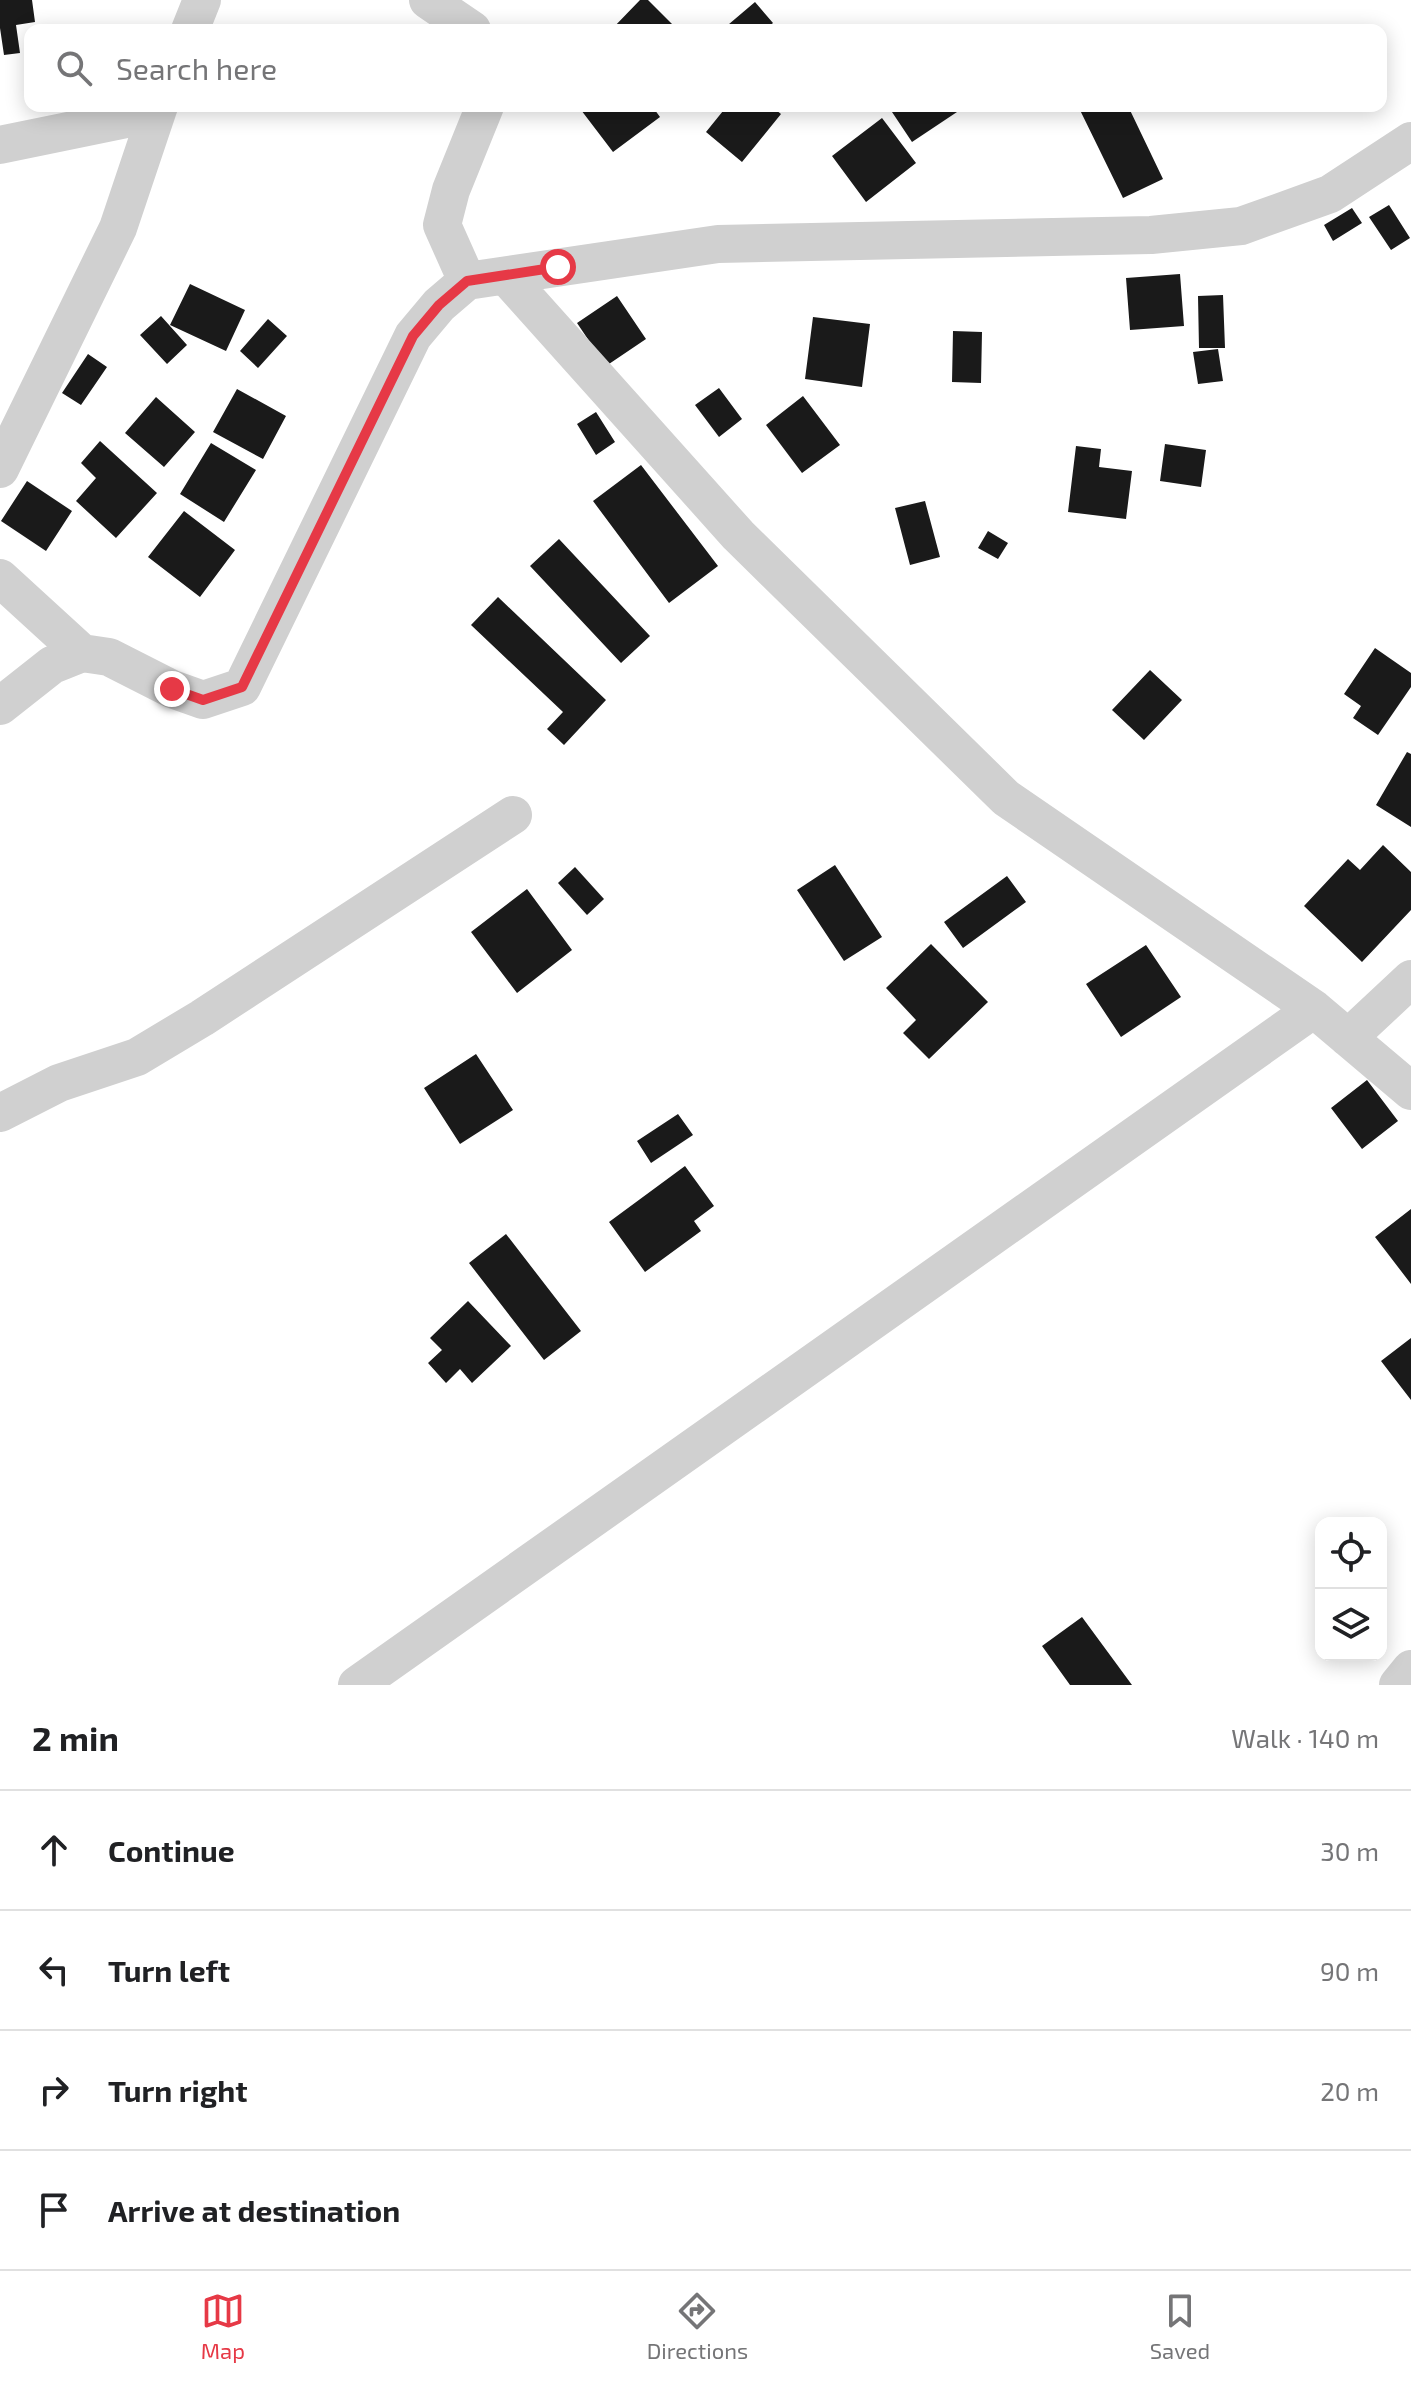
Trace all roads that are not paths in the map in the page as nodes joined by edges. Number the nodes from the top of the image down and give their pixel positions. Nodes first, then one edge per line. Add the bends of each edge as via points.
1 (202, 0) edge
2 (428, 0) edge
3 (192, 24) edge
4 (463, 24) edge
5 (149, 112) edge
6 (157, 112) edge
7 (483, 112) edge
8 (1411, 141) edge
9 (0, 145) edge
10 (506, 276) junction
11 (467, 281) junction
12 (0, 469) edge
13 (0, 578) edge
14 (82, 653) junction
15 (0, 706) edge
16 (513, 815) dead end
17 (1411, 979) edge
18 (1314, 1009) junction
19 (1348, 1038) junction
20 (1411, 1091) edge
21 (0, 1113) edge
22 (1411, 1669) edge
23 (357, 1685) edge
24 (1398, 1685) edge

1 - 3 street
2 - 4 street
5 - 9 street
6 - 12 street via 118,228
7 - 11 street via 442,225
8 - 10 street via 1330,194 1241,226 1151,235 718,244
10 - 11 street
10 - 18 street via 738,535 1006,798
11 - 14 street via 413,336 242,687 203,700 109,657
13 - 14 street
14 - 15 street via 52,665
16 - 21 street via 137,1057 59,1083
17 - 19 street
18 - 19 street
18 - 23 street
19 - 20 street
22 - 24 street

